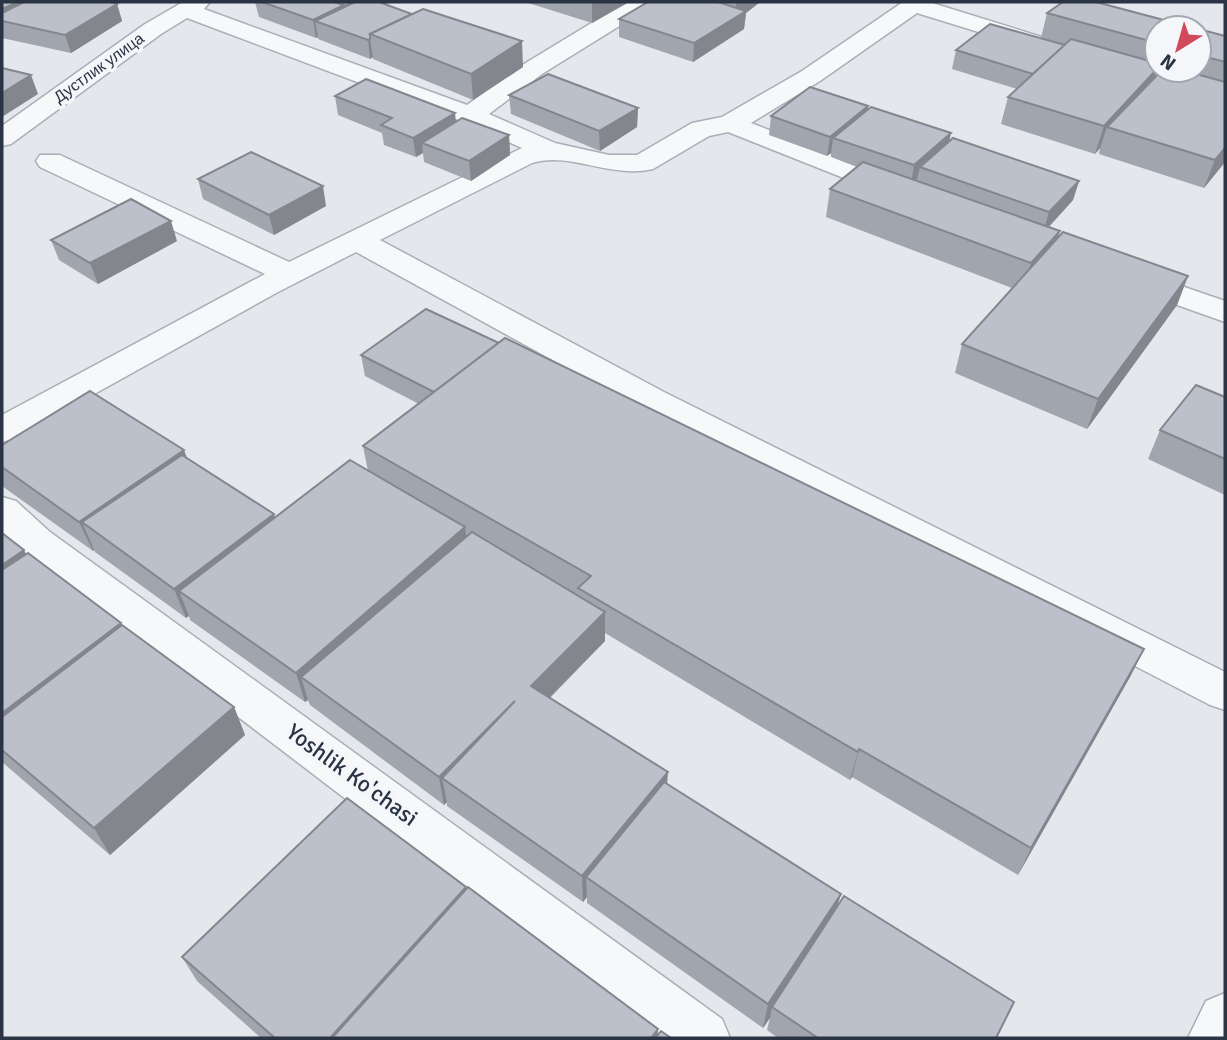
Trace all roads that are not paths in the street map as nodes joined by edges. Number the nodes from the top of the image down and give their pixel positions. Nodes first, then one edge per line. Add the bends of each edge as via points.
1 (642, 2) edge
2 (917, 4) edge
3 (192, 6) edge
4 (127, 20) dead end
5 (153, 29) junction
6 (1057, 49) edge
7 (470, 115) junction
8 (730, 124) junction
9 (2, 138) edge
10 (547, 149) junction
11 (50, 161) dead end
12 (922, 198) edge
13 (357, 240) junction
14 (1100, 266) edge
15 (290, 274) junction
16 (1225, 312) edge
17 (2, 430) edge
18 (2, 511) edge
19 (1225, 692) edge
20 (1225, 1020) edge
21 (704, 1038) edge
22 (1215, 1038) edge

1 - 7 street via 533,69
2 - 6 street
2 - 8 street
3 - 5 street, Дустлик улица
3 - 7 street
4 - 5 street
5 - 9 street, Дустлик улица
7 - 10 street
8 - 10 street via 701,129 643,163 609,163
8 - 12 street
10 - 13 street via 522,157
11 - 15 street
13 - 15 street
13 - 19 street via 652,400
14 - 16 street
15 - 17 street
18 - 21 street, Yoshlik Ko'chasi via 36,542
20 - 22 street

